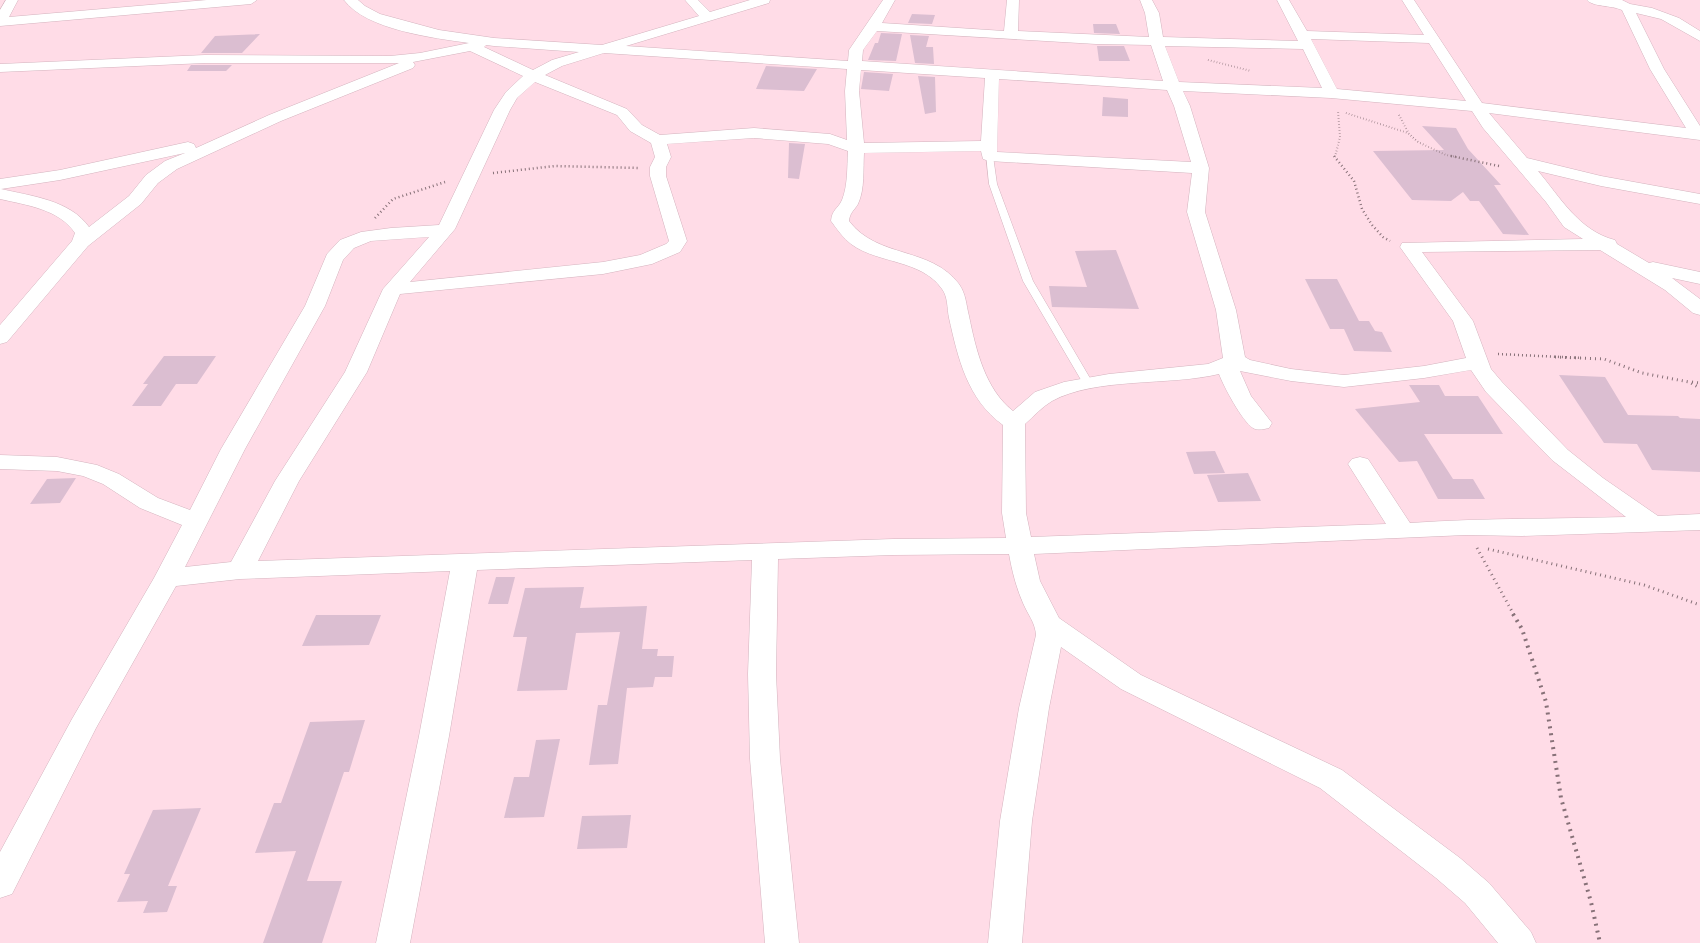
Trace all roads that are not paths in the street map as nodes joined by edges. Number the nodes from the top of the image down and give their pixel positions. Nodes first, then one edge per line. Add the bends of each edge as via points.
1 (12, 0) edge
2 (251, 0) edge
3 (350, 0) edge
4 (692, 0) edge
5 (764, 0) edge
6 (888, 0) edge
7 (1013, 0) edge
8 (1146, 0) edge
9 (1283, 0) edge
10 (1408, 0) edge
11 (1593, 0) edge
12 (169, 4) edge
13 (1668, 4) dead end
14 (1622, 5) junction
15 (702, 19) junction
16 (0, 22) edge
17 (873, 27) junction
18 (439, 33) junction
19 (1011, 35) junction
20 (1700, 37) edge
21 (1432, 39) junction
22 (1305, 40) junction
23 (494, 42) junction
24 (1158, 42) junction
25 (473, 46) junction
26 (603, 48) junction
27 (438, 54) junction
28 (712, 57) junction
29 (855, 66) junction
30 (0, 68) edge
31 (992, 74) junction
32 (534, 76) junction
33 (1174, 86) junction
34 (1331, 93) junction
35 (1477, 107) junction
36 (1699, 135) edge
37 (231, 137) junction
38 (657, 140) junction
39 (856, 148) junction
40 (989, 151) junction
41 (1525, 166) junction
42 (1200, 168) junction
43 (0, 184) edge
44 (0, 194) edge
45 (1700, 199) edge
46 (446, 228) junction
47 (81, 242) junction
48 (1608, 244) junction
49 (1640, 265) junction
50 (1700, 278) edge
51 (393, 289) junction
52 (1700, 309) edge
53 (0, 338) edge
54 (1476, 358) junction
55 (1231, 362) junction
56 (1089, 385) junction
57 (1014, 422) junction
58 (1261, 423) dead end
59 (0, 462) edge
60 (1360, 464) dead end
61 (195, 521) junction
62 (1700, 522) edge
63 (1653, 524) junction
64 (1403, 532) junction
65 (1020, 546) junction
66 (765, 552) junction
67 (465, 562) junction
68 (240, 570) junction
69 (167, 578) junction
70 (1048, 625) junction
71 (0, 884) edge
72 (393, 943) edge
73 (782, 943) edge
74 (1005, 943) edge
75 (1519, 943) edge

1 - 16 street
2 - 12 street
3 - 18 street via 375,18
4 - 15 street
5 - 15 street
6 - 17 street
7 - 19 street
8 - 24 street
9 - 22 street
10 - 21 street
11 - 14 street
12 - 16 street
13 - 14 street
14 - 20 street via 1663,14
14 - 36 street via 1657,69
15 - 26 street
15 - 28 street via 697,39
17 - 19 street
17 - 29 street via 856,50
18 - 23 street
18 - 25 street
19 - 24 street
21 - 22 street
21 - 35 street
22 - 24 street
22 - 34 street
23 - 25 street
23 - 26 street
24 - 33 street
25 - 27 street
25 - 32 street
26 - 28 street
26 - 32 street via 557,63
27 - 30 street via 378,60 196,59
27 - 37 street
28 - 29 street
29 - 31 street
29 - 39 street via 852,91
31 - 33 street
31 - 40 street
32 - 38 street via 622,112 636,128
32 - 46 street via 511,95 502,110
33 - 34 street
33 - 42 street
34 - 35 street
35 - 36 street
35 - 41 street via 1494,132
37 - 43 street via 60,176
37 - 47 street via 171,165 152,179 135,200
38 - 39 street via 754,133 830,139
38 - 51 street via 663,157 658,176 678,242 673,248 645,260 603,268
39 - 40 street
39 - 57 street via 854,188 841,212 840,221 863,244 928,268 952,287 976,377 994,407
40 - 42 street
40 - 56 lane via 993,184 1028,282
41 - 45 street
41 - 48 street via 1570,223
42 - 55 street via 1196,212 1226,310 1234,349
44 - 47 street via 66,215 79,224 84,233
46 - 51 street
46 - 61 street via 366,236 348,244 334,258 314,306
47 - 53 street
48 - 49 street
48 - 54 street via 1409,247 1463,321
49 - 50 street
49 - 52 street
51 - 68 street via 356,372 287,481
54 - 55 street via 1424,372 1344,381 1291,376
54 - 63 street via 1480,370 1494,387 1560,455
55 - 56 street via 1211,369
55 - 58 street via 1229,373 1239,396
56 - 57 street via 1043,397
57 - 65 street via 1014,513
59 - 61 street via 57,464 89,470 149,503
60 - 64 street
61 - 69 street
62 - 63 street
63 - 64 street via 1522,528 1471,537
64 - 65 street
65 - 66 street
65 - 70 street via 1027,582
66 - 67 street
66 - 73 street via 762,674 765,759
67 - 68 street
67 - 72 street
68 - 69 street
69 - 71 street via 82,727
70 - 74 street via 1048,647 1016,821
70 - 75 street via 1131,682 1330,779 1448,868 1477,894

